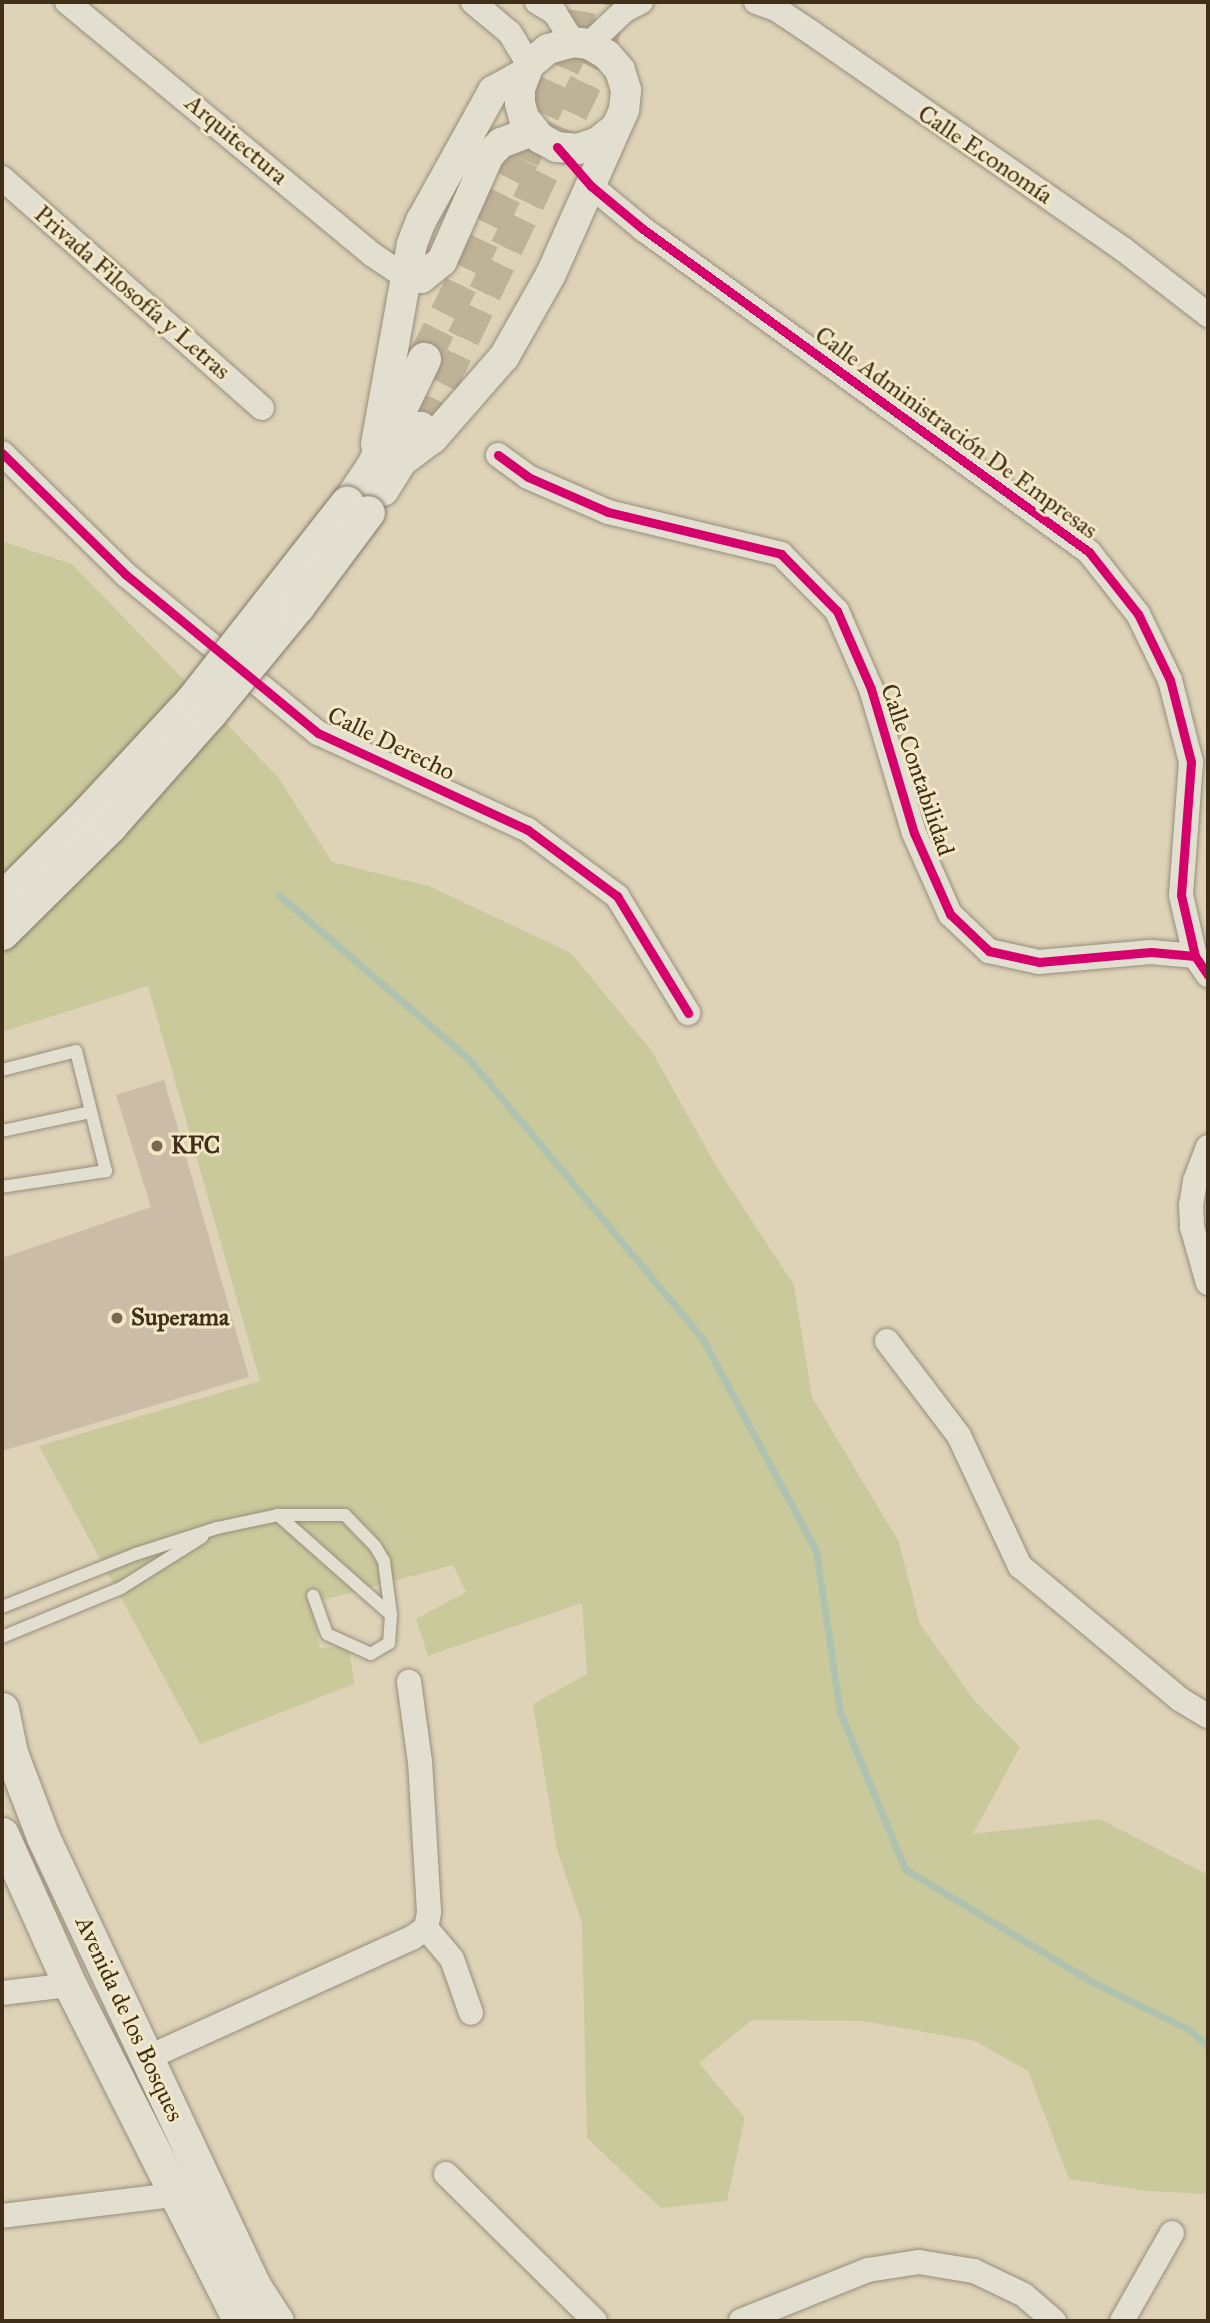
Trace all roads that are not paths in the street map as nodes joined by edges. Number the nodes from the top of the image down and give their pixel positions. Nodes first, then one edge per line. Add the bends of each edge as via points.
1 (67, 2) edge
2 (473, 2) edge
3 (537, 2) edge
4 (641, 2) edge
5 (756, 2) edge
6 (581, 43) junction
7 (527, 69) junction
8 (614, 129) junction
9 (545, 139) junction
10 (2, 178) edge
11 (591, 186) junction
12 (406, 277) junction
13 (1208, 315) edge
14 (424, 359) tunnel mouth
15 (262, 408) dead end
16 (420, 428) tunnel mouth
17 (2, 453) edge
18 (498, 455) dead end
19 (385, 466) junction
20 (359, 505) junction
21 (2, 898) edge
22 (2, 933) edge
23 (1202, 965) edge
24 (688, 1013) dead end
25 (2, 1070) edge
26 (91, 1112) junction
27 (2, 1131) edge
28 (1208, 1147) edge
29 (2, 1187) edge
30 (1207, 1272) edge
31 (887, 1341) dead end
32 (278, 1515) junction
33 (217, 1528) junction
34 (313, 1595) dead end
35 (2, 1607) edge
36 (391, 1615) junction
37 (2, 1637) edge
38 (409, 1682) dead end
39 (2, 1709) edge
40 (1208, 1717) edge
41 (2, 1837) edge
42 (426, 1927) junction
43 (70, 1985) junction
44 (2, 1993) edge
45 (471, 2013) dead end
46 (147, 2058) junction
47 (446, 2174) dead end
48 (173, 2195) junction
49 (2, 2216) edge
50 (1172, 2233) dead end
51 (240, 2321) edge
52 (277, 2321) edge
53 (595, 2321) edge
54 (741, 2321) edge
55 (1054, 2321) edge
56 (1122, 2321) edge

1 - 12 street, Arquitectura via 373,255
2 - 7 street via 510,33
3 - 6 street via 555,13
4 - 6 street
5 - 13 street, Calle Economía via 776,9 812,33 1123,249
6 - 7 street via 548,48
6 - 8 street via 607,55 620,70 626,90 624,110
7 - 9 street via 520,103 524,118
7 - 12 street via 493,91 478,115 421,221
8 - 9 street via 598,142 578,149
8 - 11 street
9 - 11 street
9 - 12 street via 501,144 489,155 442,261 421,278
10 - 15 street, Privada Filosofía y Letras
11 - 19 street via 551,274 504,357 433,438
11 - 23 street, Calle Administración De Empresas via 643,229 1088,552 1138,614 1170,680 1191,762 1181,895
12 - 19 street
14 - 19 main road
16 - 19 main road
17 - 24 street, Calle Derecho via 125,575 318,733 528,830 617,896
18 - 23 street, Calle Contabilidad via 528,477 608,512 781,554 837,611 871,689 915,833 950,914 989,951 1040,962 1151,953
19 - 20 main road
20 - 21 main road, bridge via 192,700
20 - 22 main road, bridge via 298,606 210,713 110,826
25 - 26 lane via 76,1051
26 - 27 lane
26 - 29 lane via 106,1171
28 - 30 street via 1191,1205 1192,1227
31 - 40 street via 959,1436 1020,1566 1181,1700
32 - 33 lane
32 - 36 lane
32 - 36 lane via 345,1516 376,1546 384,1561
33 - 35 lane via 136,1554
33 - 37 lane via 121,1588
34 - 36 lane via 327,1634 371,1654 389,1643
38 - 42 street via 420,1762 429,1912
39 - 46 main road, Avenida de los Bosques via 11,1753 43,1837
41 - 43 main road, Avenida de los Bosques
42 - 45 street via 452,1959
42 - 46 street via 412,1938
43 - 44 street
43 - 48 main road, Avenida de los Bosques
46 - 52 main road, Avenida de los Bosques via 253,2284
47 - 53 street
48 - 49 street
48 - 51 main road, Avenida de los Bosques
50 - 56 street
54 - 55 street via 868,2270 919,2262 974,2271 1024,2295

